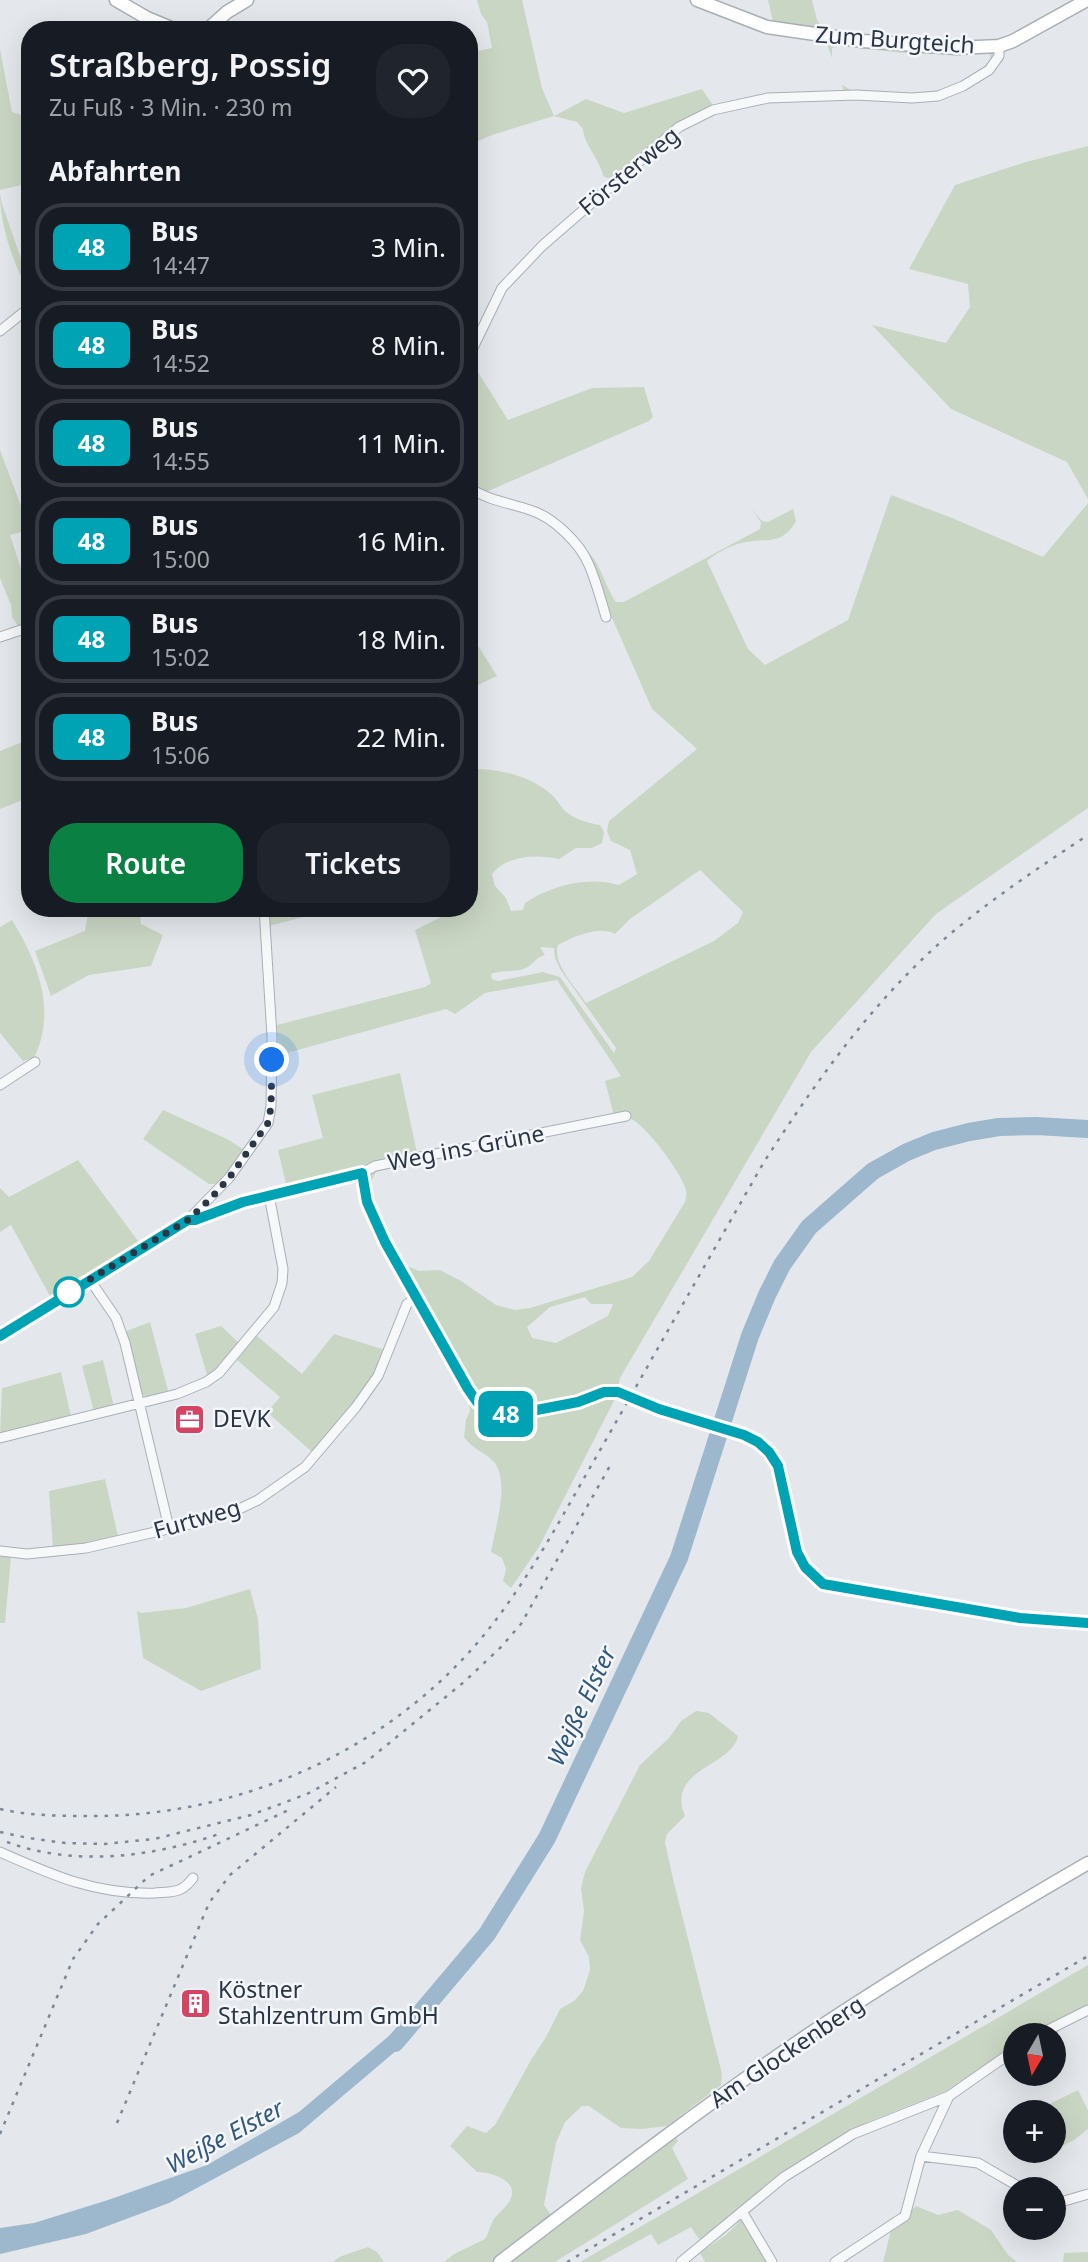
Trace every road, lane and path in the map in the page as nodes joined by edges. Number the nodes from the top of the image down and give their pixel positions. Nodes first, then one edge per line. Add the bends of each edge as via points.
1 (116, 0) edge
2 (247, 0) edge
3 (698, 0) edge
4 (1087, 0) edge
5 (154, 21) edge
6 (217, 21) edge
7 (999, 46) junction
8 (21, 314) edge
9 (0, 331) edge
10 (478, 337) edge
11 (478, 494) edge
12 (606, 617) dead end
13 (21, 630) edge
14 (0, 637) edge
15 (265, 917) edge
16 (35, 1062) dead end
17 (0, 1085) edge
18 (626, 1116) dead end
19 (362, 1173) junction
20 (269, 1195) junction
21 (188, 1220) junction
22 (90, 1280) junction
23 (416, 1298) junction
24 (0, 1336) edge
25 (140, 1404) junction
26 (0, 1438) edge
27 (169, 1528) junction
28 (0, 1551) edge
29 (1088, 1623) edge
30 (0, 1852) edge
31 (1088, 1863) edge
32 (193, 1878) dead end
33 (1088, 2010) edge
34 (1062, 2023) edge
35 (1003, 2058) edge
36 (949, 2096) junction
37 (921, 2156) junction
38 (1003, 2177) edge
39 (1088, 2194) edge
40 (1066, 2200) edge
41 (743, 2213) junction
42 (694, 2251) junction
43 (500, 2262) edge
44 (681, 2262) edge
45 (701, 2262) edge
46 (772, 2262) edge
47 (835, 2262) edge

1 - 5 main road
2 - 6 main road
3 - 7 main road, Zum Burgteich via 767,27 818,35 916,46
4 - 7 main road, Zum Burgteich
7 - 10 street, Försterweg via 999,56 989,70 938,96 768,98 713,110 679,127 542,246 502,288
8 - 9 street
11 - 12 street via 534,511 573,542 588,562
13 - 14 street
15 - 21 street via 272,1036 268,1123 229,1178
16 - 17 street
18 - 19 street, Weg ins Grüne via 427,1154
19 - 20 street, Weg ins Grüne
19 - 23 street via 367,1202
20 - 21 street, Weg ins Grüne
20 - 25 street via 284,1269 274,1307 219,1373 177,1394
21 - 22 street
22 - 24 street
22 - 25 street via 116,1318
23 - 27 street, Furtweg via 407,1304 378,1376 305,1467 237,1510
23 - 29 street via 468,1389 491,1411 521,1413 618,1392 758,1442 778,1466 797,1552 823,1584 1020,1618
25 - 26 street
25 - 27 street
27 - 28 street, Furtweg via 86,1548 27,1554
30 - 32 street via 66,1881 107,1890 170,1892
31 - 43 main road, Am Glockenberg via 807,2036 650,2147
33 - 34 street
35 - 36 street
36 - 37 street
36 - 41 street via 853,2134 784,2177
37 - 38 street via 978,2162
37 - 47 street via 905,2216
39 - 40 street
41 - 42 street
41 - 46 street
42 - 44 street
42 - 45 street

